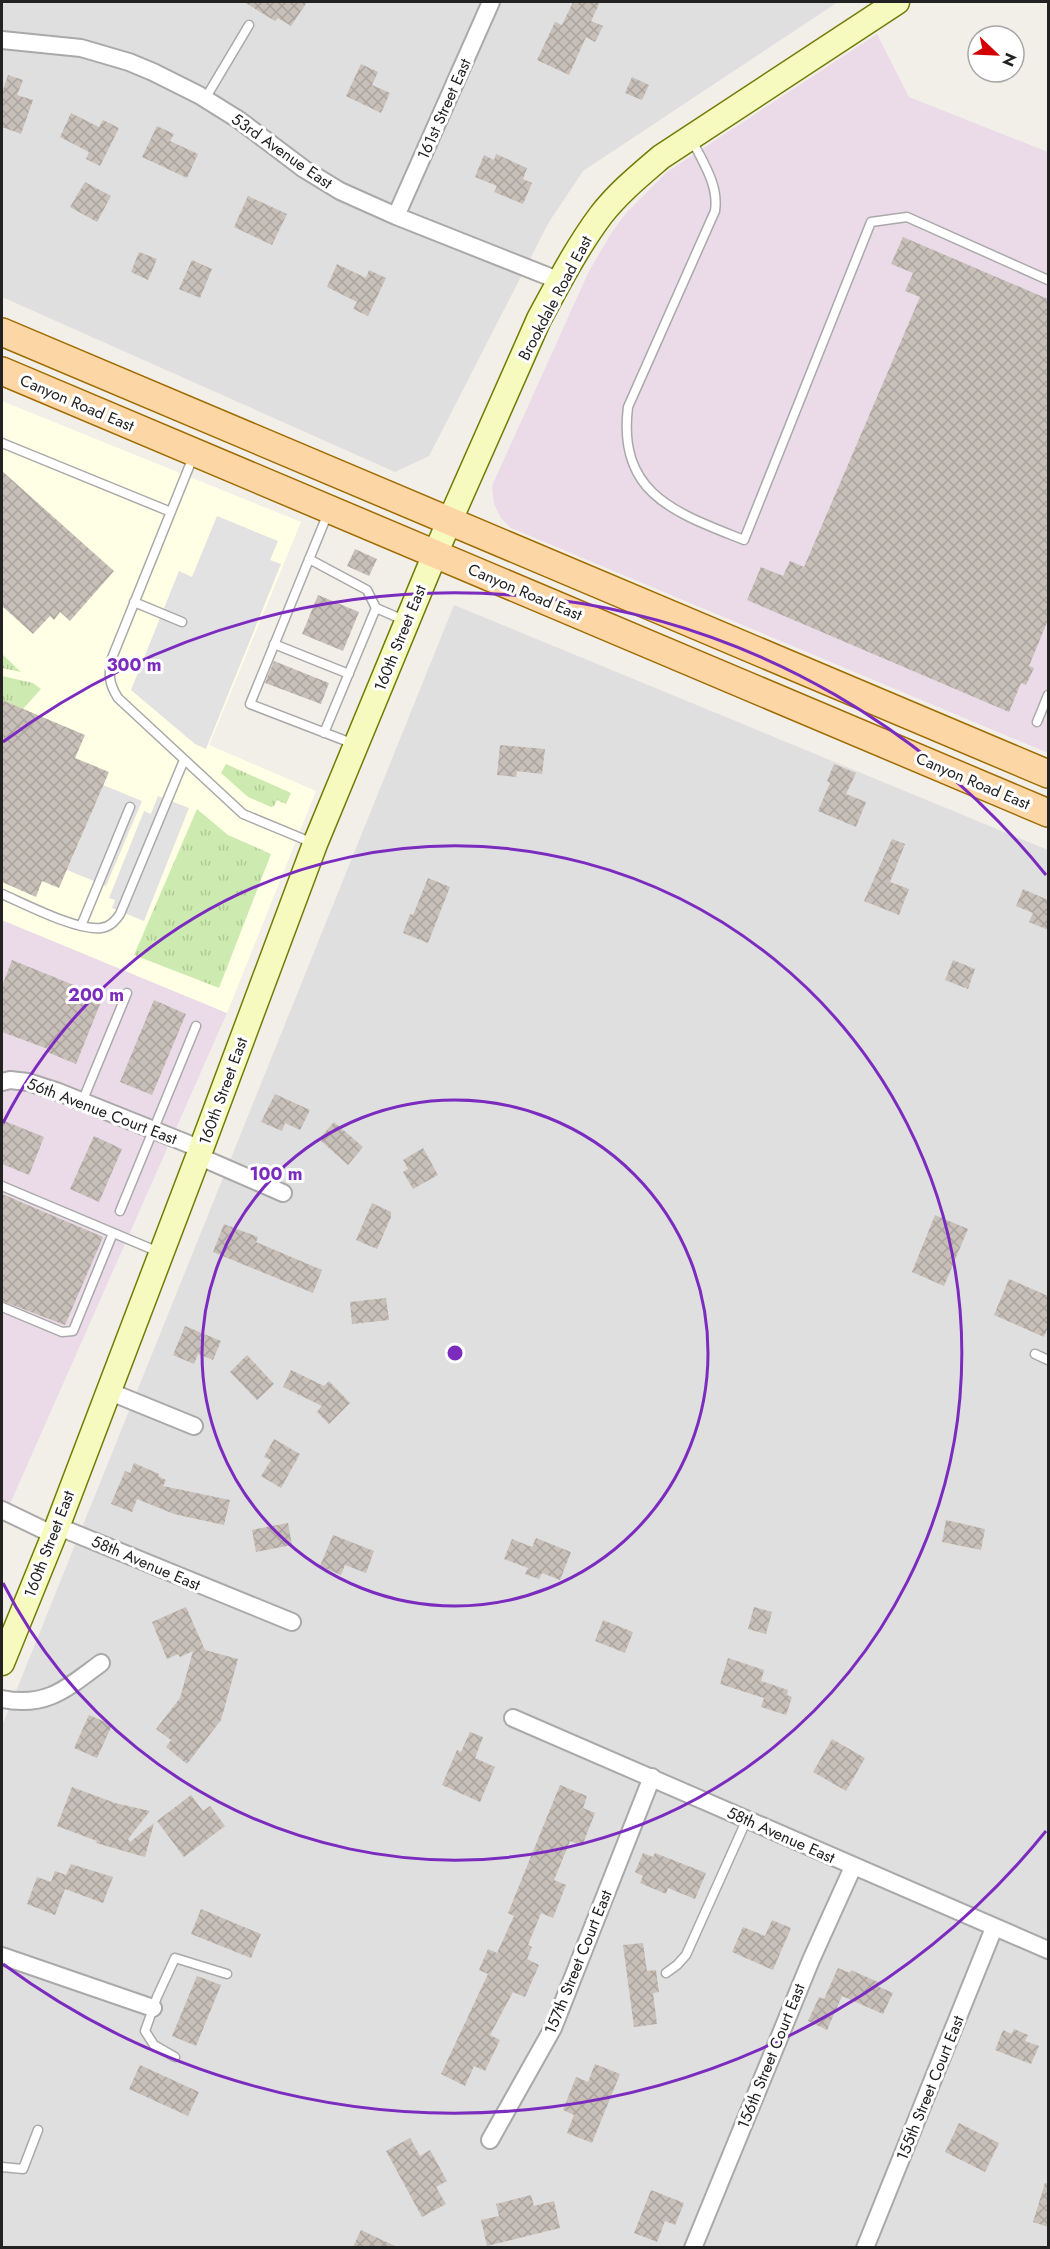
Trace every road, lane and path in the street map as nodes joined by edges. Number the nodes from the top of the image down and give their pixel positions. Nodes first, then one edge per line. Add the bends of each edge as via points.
1 (491, 2) edge
2 (897, 2) edge
3 (249, 26) dead end
4 (2, 40) edge
5 (205, 99) junction
6 (690, 137) junction
7 (396, 216) junction
8 (1048, 280) edge
9 (560, 281) junction
10 (2, 332) edge
11 (2, 371) edge
12 (2, 443) edge
13 (195, 453) junction
14 (329, 510) junction
15 (171, 512) junction
16 (450, 520) junction
17 (435, 554) junction
18 (309, 558) junction
19 (134, 602) junction
20 (376, 608) junction
21 (406, 621) junction
22 (182, 622) dead end
23 (274, 644) junction
24 (349, 674) junction
25 (1048, 695) edge
26 (1037, 722) dead end
27 (324, 733) junction
28 (356, 745) junction
29 (184, 760) junction
30 (1048, 774) edge
31 (130, 807) dead end
32 (1048, 813) edge
33 (315, 844) junction
34 (2, 894) edge
35 (81, 926) junction
36 (127, 993) dead end
37 (196, 1026) dead end
38 (2, 1082) edge
39 (82, 1102) junction
40 (153, 1130) junction
41 (200, 1153) junction
42 (2, 1186) edge
43 (283, 1193) dead end
44 (120, 1211) dead end
45 (113, 1233) junction
46 (161, 1253) junction
47 (2, 1307) edge
48 (1035, 1354) dead end
49 (1048, 1360) edge
50 (108, 1391) junction
51 (195, 1426) dead end
52 (2, 1510) edge
53 (54, 1535) junction
54 (292, 1622) dead end
55 (2, 1663) edge
56 (101, 1663) dead end
57 (2, 1699) edge
58 (513, 1718) dead end
59 (652, 1777) junction
60 (747, 1820) junction
61 (852, 1867) junction
62 (994, 1928) junction
63 (1048, 1950) edge
64 (2, 1956) edge
65 (666, 1973) dead end
66 (227, 1974) dead end
67 (153, 2008) junction
68 (175, 2057) dead end
69 (38, 2130) dead end
70 (490, 2140) dead end
71 (2, 2167) edge
72 (693, 2247) edge
73 (866, 2247) edge

1 - 7 street, 161st Street East
2 - 6 main road, Brookdale Road East
3 - 5 lane
4 - 5 street, 53rd Avenue East via 91,51 129,62
5 - 7 street, 53rd Avenue East via 304,169
6 - 8 lane via 713,183 715,211 628,407 627,436 640,477 660,501 735,537 744,540 871,222 907,217
6 - 9 main road, Brookdale Road East via 661,157 601,214
7 - 9 street, 53rd Avenue East
9 - 16 main road, Brookdale Road East
10 - 16 main road
11 - 13 main road, Canyon Road East
12 - 15 lane
13 - 14 main road, Canyon Road East
13 - 15 lane
14 - 17 main road, Canyon Road East
14 - 18 lane
15 - 19 lane
16 - 17 main road, 160th Street East
16 - 30 main road
17 - 21 main road, 160th Street East
17 - 32 main road, Canyon Road East
18 - 20 lane via 367,590
18 - 23 lane
19 - 22 lane
19 - 29 lane via 109,669 111,687
20 - 21 lane
20 - 24 lane
21 - 28 main road, 160th Street East
23 - 24 lane
23 - 27 lane via 250,704
24 - 27 lane
25 - 26 lane
27 - 28 lane
28 - 33 main road, 160th Street East
29 - 33 lane via 243,814
29 - 35 lane via 120,914 109,926
31 - 35 lane
33 - 41 main road, 160th Street East
34 - 35 lane
36 - 39 lane
37 - 40 lane
38 - 39 street, 56th Avenue Court East via 28,1082
39 - 40 street, 56th Avenue Court East
40 - 41 street, 56th Avenue Court East
40 - 44 lane
41 - 43 street, 56th Avenue Court East
41 - 46 main road, 160th Street East
42 - 45 lane
45 - 46 lane
45 - 47 lane via 73,1331 62,1332
46 - 50 main road, 160th Street East
48 - 49 lane
50 - 51 street
50 - 53 main road, 160th Street East
52 - 53 street, 58th Avenue East
53 - 54 street, 58th Avenue East via 69,1531
53 - 55 main road, 160th Street East
56 - 57 street via 45,1699 19,1703
58 - 59 street, 58th Avenue East
59 - 60 street, 58th Avenue East
59 - 70 street, 157th Street Court East via 553,2028
60 - 61 street, 58th Avenue East
60 - 65 lane via 686,1955
61 - 62 street, 58th Avenue East
61 - 72 street, 156th Street Court East
62 - 63 street, 58th Avenue East
62 - 73 street, 155th Street Court East
64 - 67 street
66 - 67 lane via 175,1958
67 - 68 lane via 145,2031 154,2044
69 - 71 lane via 23,2169

